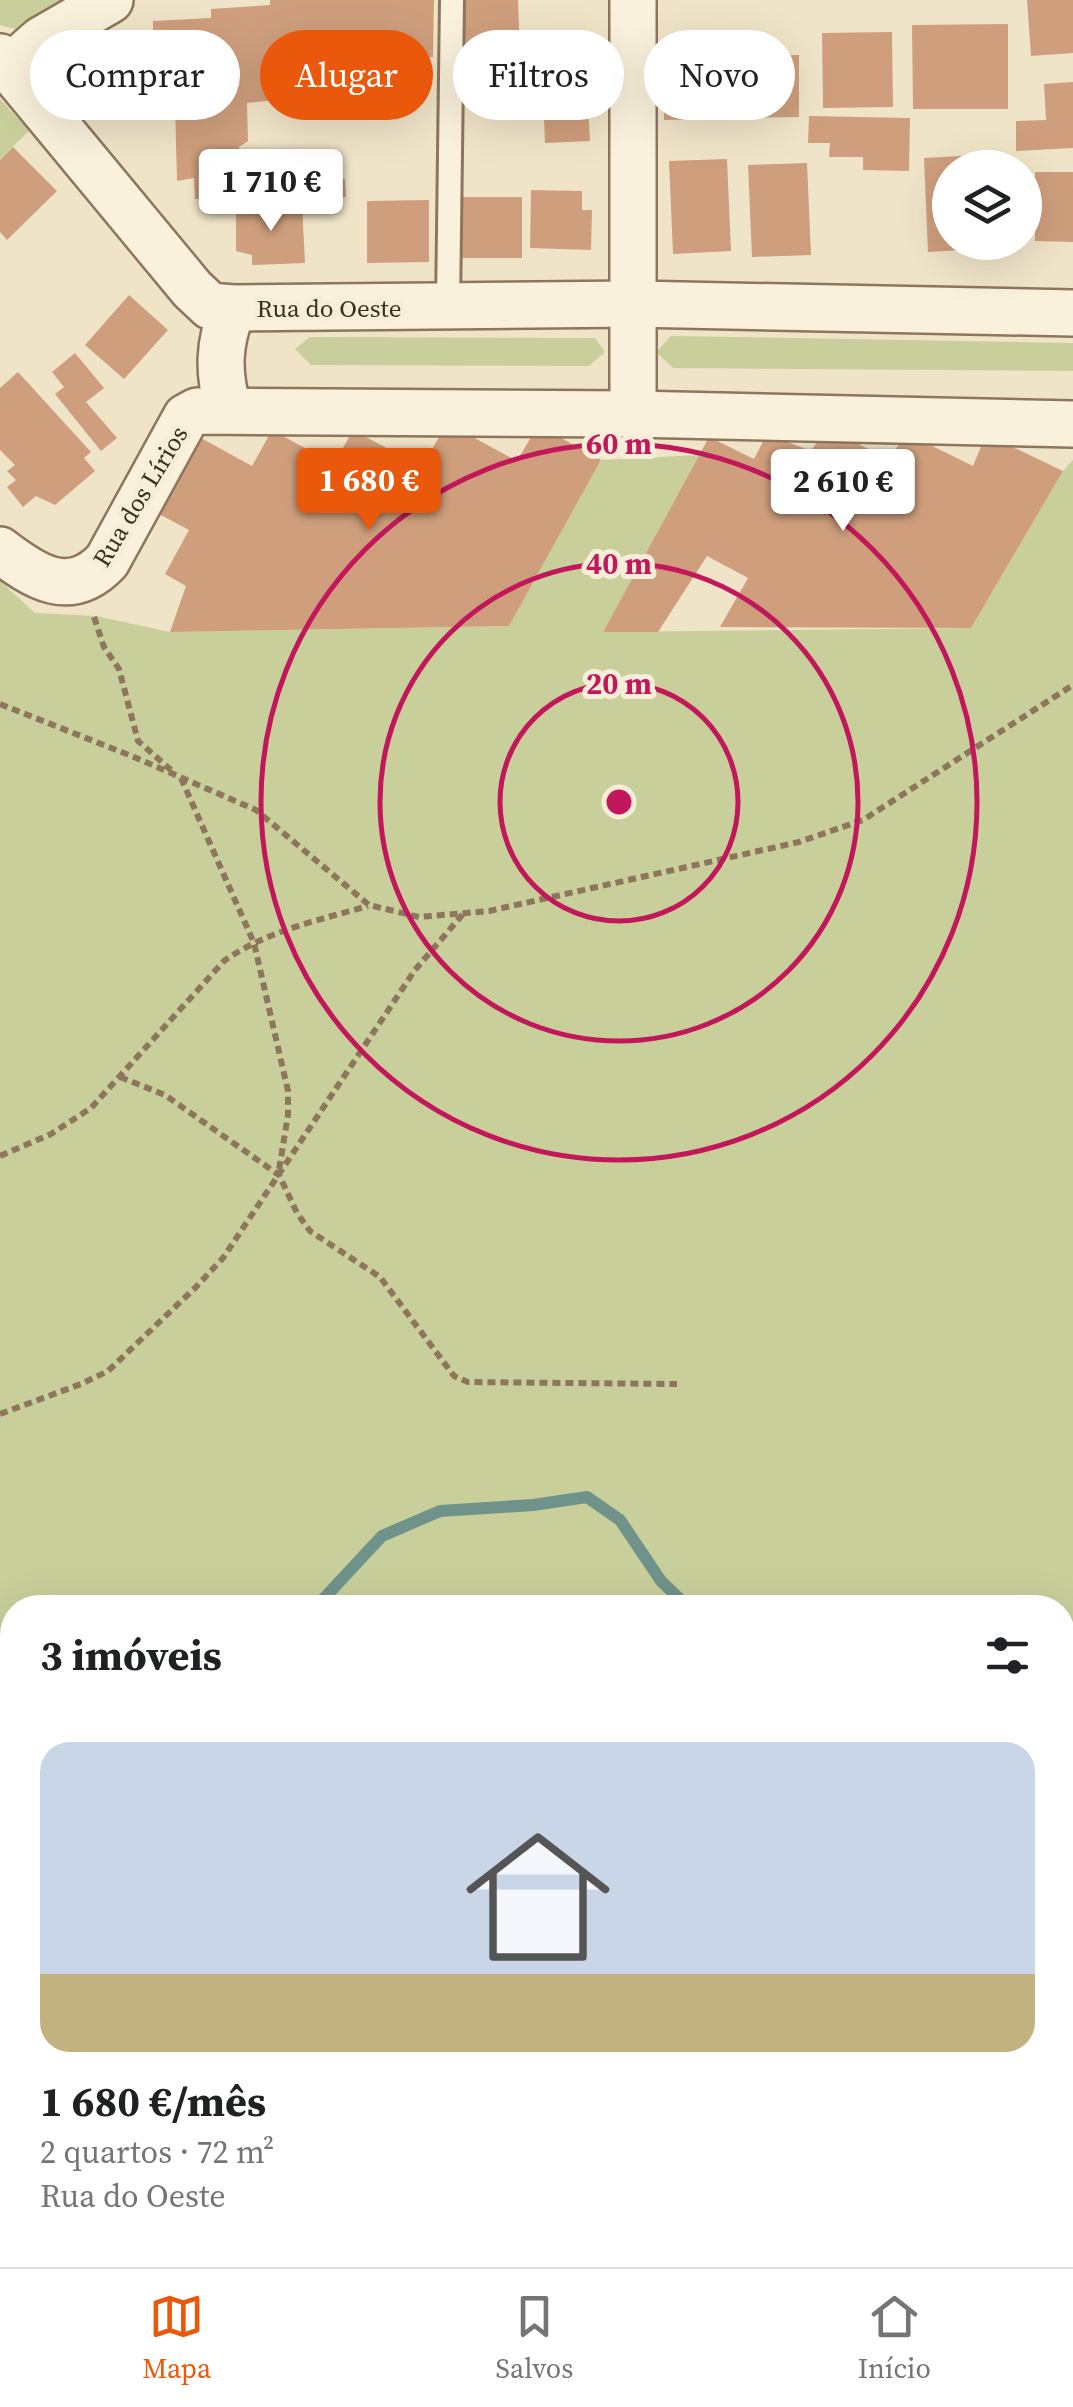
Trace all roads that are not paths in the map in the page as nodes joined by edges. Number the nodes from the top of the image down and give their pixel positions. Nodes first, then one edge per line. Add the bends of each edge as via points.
1 (110, 0) edge
2 (452, 0) edge
3 (633, 0) edge
4 (4, 62) edge
5 (634, 304) junction
6 (448, 307) junction
7 (233, 308) junction
8 (1073, 313) edge
9 (228, 409) junction
10 (633, 414) junction
11 (1073, 424) edge
12 (0, 550) edge

1 - 4 street
2 - 6 lane
3 - 5 street
4 - 7 street via 192,288 210,306
5 - 6 street, Rua do Oeste
5 - 8 street, Rua do Oeste
5 - 10 street
6 - 7 street, Rua do Oeste
7 - 9 street, Rua do Oeste via 220,356
9 - 10 street
9 - 12 street, Rua dos Lírios via 196,410 186,418 95,574 51,582
10 - 11 street

